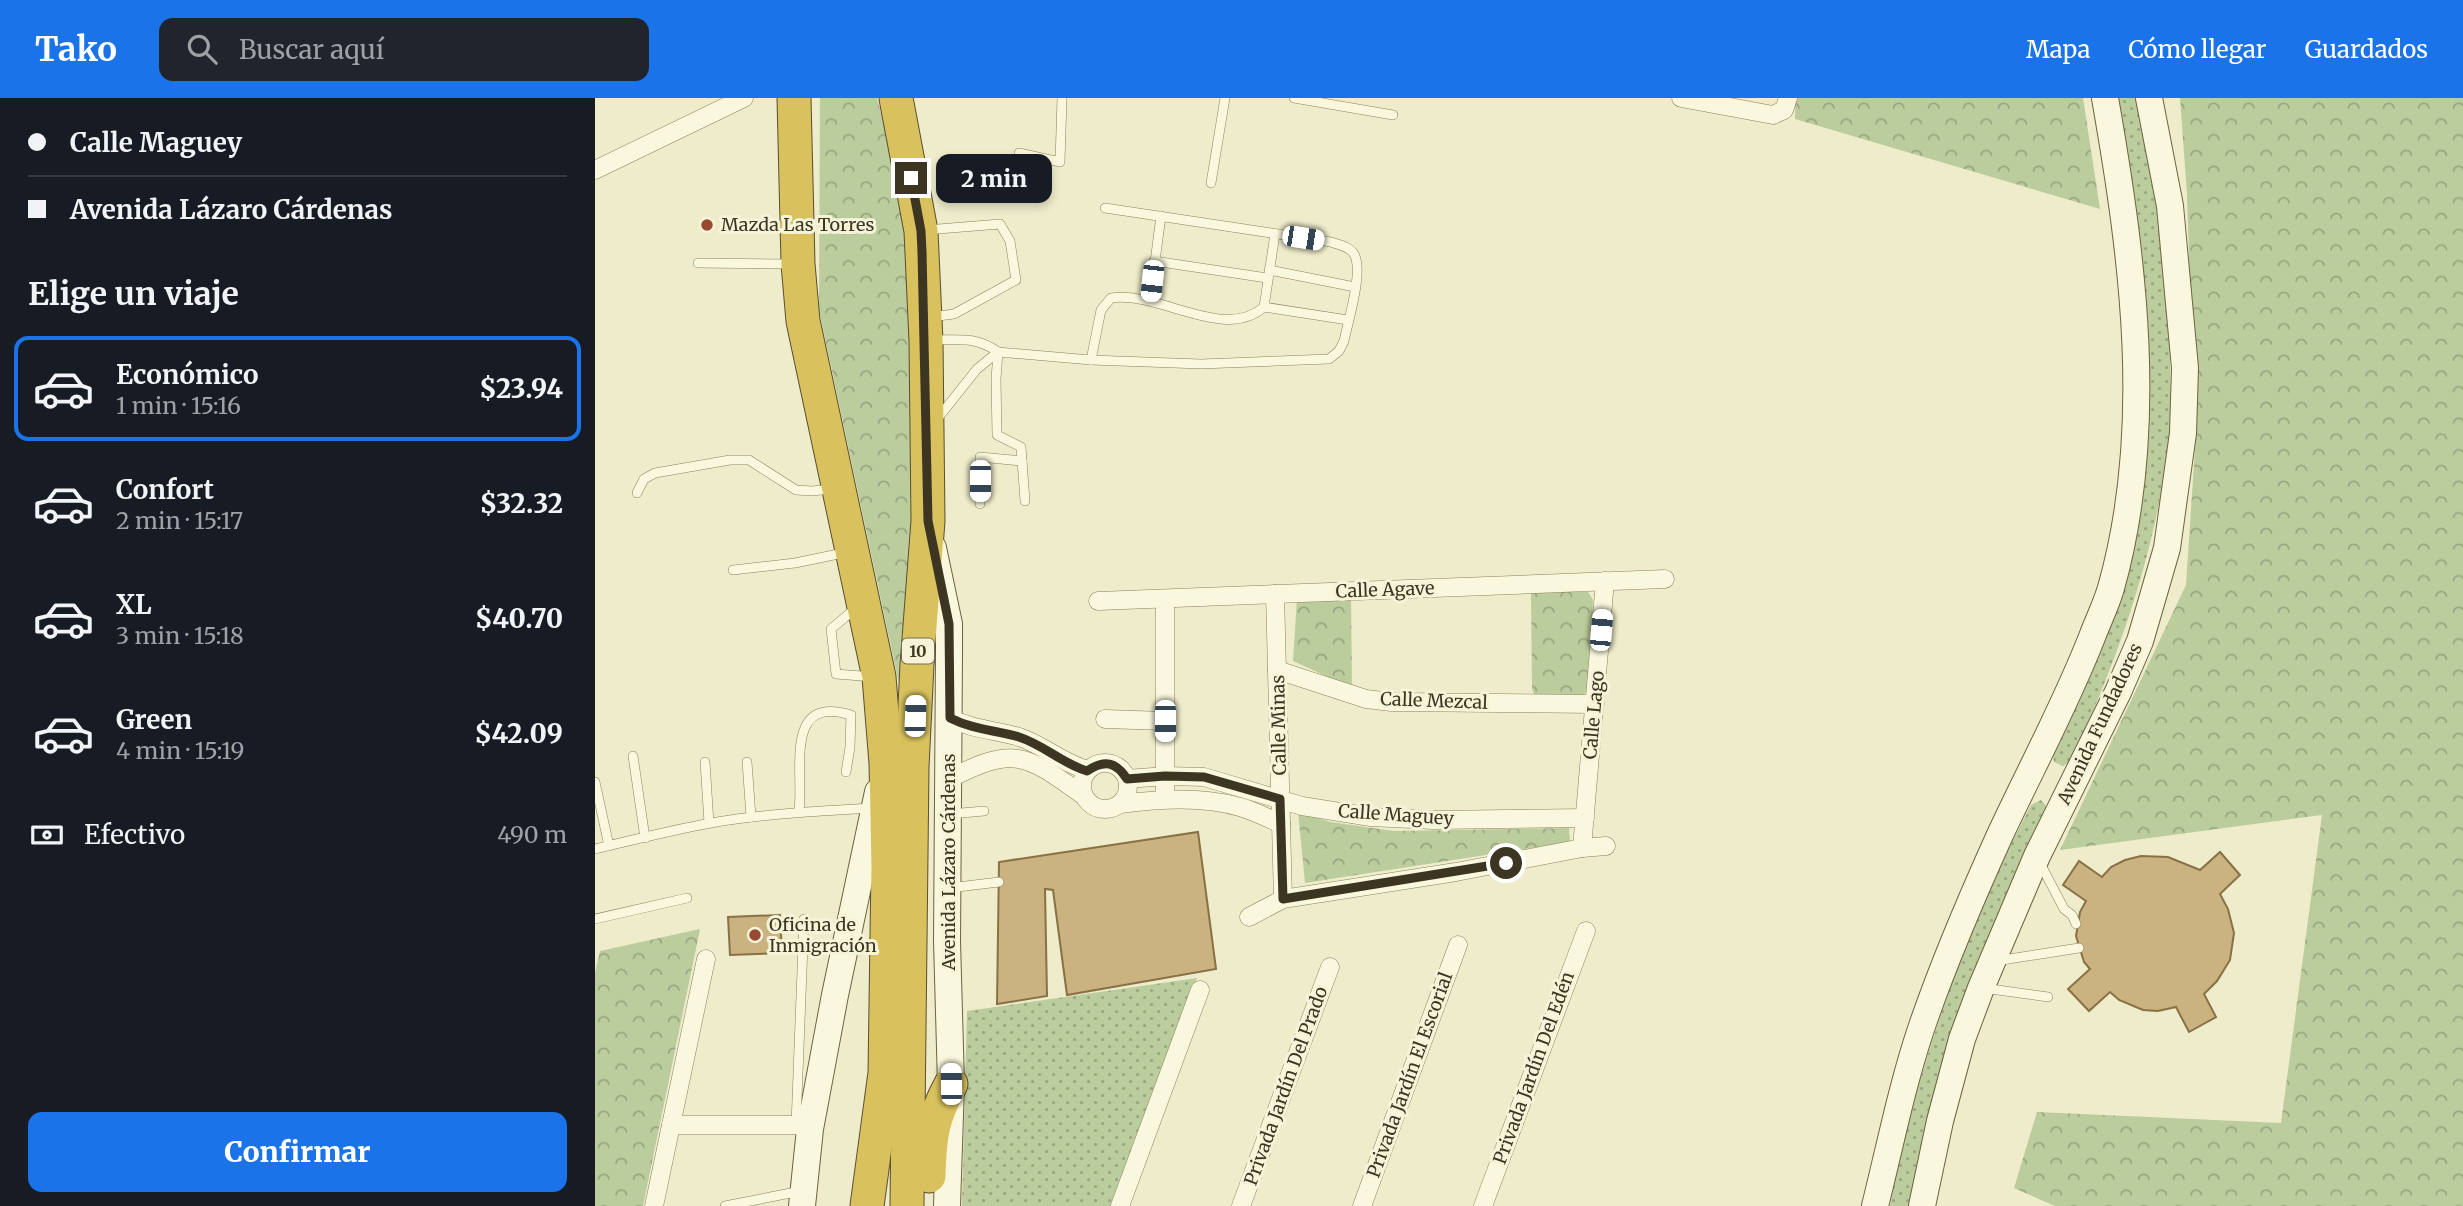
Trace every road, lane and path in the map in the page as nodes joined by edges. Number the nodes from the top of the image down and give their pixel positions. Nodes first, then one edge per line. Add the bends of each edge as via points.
1 (744, 98) edge
2 (794, 98) edge
3 (897, 98) edge
4 (1062, 98) edge
5 (1225, 98) edge
6 (1294, 98) edge
7 (1681, 98) edge
8 (2105, 98) edge
9 (2150, 98) edge
10 (1784, 105) edge
11 (1393, 116) dead end
12 (1019, 153) dead end
13 (595, 170) edge
14 (1210, 183) dead end
15 (1105, 208) dead end
16 (1161, 216) junction
17 (921, 231) junction
18 (1275, 234) junction
19 (1154, 261) junction
20 (698, 263) dead end
21 (798, 264) junction
22 (1268, 274) junction
23 (1355, 286) junction
24 (1150, 300) junction
25 (1264, 307) junction
26 (1348, 320) junction
27 (925, 329) junction
28 (998, 352) junction
29 (1091, 360) junction
30 (927, 431) junction
31 (1022, 461) junction
32 (840, 488) junction
33 (637, 493) dead end
34 (1025, 501) dead end
35 (980, 504) dead end
36 (928, 521) junction
37 (853, 551) junction
38 (733, 570) dead end
39 (1665, 579) dead end
40 (1605, 581) junction
41 (1275, 594) junction
42 (1165, 599) junction
43 (1098, 601) dead end
44 (1277, 670) junction
45 (1595, 704) junction
46 (950, 718) junction
47 (1105, 719) dead end
48 (1165, 721) junction
49 (1019, 737) junction
50 (632, 756) dead end
51 (1014, 756) junction
52 (705, 762) dead end
53 (747, 762) dead end
54 (886, 763) junction
55 (1087, 771) junction
56 (846, 772) dead end
57 (2028, 775) junction
58 (1165, 776) junction
59 (949, 779) junction
60 (1127, 779) junction
61 (595, 782) edge
62 (2068, 793) junction
63 (1084, 796) junction
64 (1165, 799) junction
65 (1280, 799) junction
66 (1121, 804) junction
67 (874, 808) junction
68 (799, 811) junction
69 (984, 811) dead end
70 (948, 814) junction
71 (751, 817) junction
72 (1585, 818) junction
73 (709, 823) junction
74 (1281, 824) junction
75 (645, 838) junction
76 (609, 846) junction
77 (1606, 846) dead end
78 (1582, 848) junction
79 (595, 849) edge
80 (2037, 856) junction
81 (999, 882) dead end
82 (947, 888) junction
83 (687, 898) dead end
84 (1283, 899) junction
85 (1249, 917) dead end
86 (595, 919) edge
87 (804, 919) dead end
88 (2076, 925) dead end
89 (1586, 931) dead end
90 (1458, 945) dead end
91 (2079, 948) dead end
92 (706, 959) dead end
93 (1991, 962) junction
94 (1330, 967) dead end
95 (1981, 988) junction
96 (1200, 990) dead end
97 (2049, 997) dead end
98 (909, 1037) junction
99 (951, 1084) junction
100 (671, 1125) junction
101 (803, 1127) junction
102 (802, 1199) edge
103 (1926, 1202) edge
104 (749, 1204) edge
105 (654, 1206) edge
106 (725, 1206) edge
107 (867, 1206) edge
108 (889, 1206) edge
109 (907, 1206) edge
110 (928, 1206) edge
111 (947, 1206) edge
112 (1121, 1206) edge
113 (1241, 1206) edge
114 (1362, 1206) edge
115 (1483, 1206) edge
116 (1875, 1206) edge

1 - 13 street
2 - 21 highway, 10
3 - 17 highway, Avenida Lázaro Cárdenas / 10
4 - 12 lane via 1060,162
5 - 14 lane
6 - 11 lane
7 - 10 street via 1765,115
8 - 57 main road via 2123,198 2134,300 2137,403 2129,501 2111,589
9 - 62 main road, Avenida Fundadores via 2170,206 2185,368 2183,433 2167,548 2154,599 2118,692
15 - 16 lane
16 - 18 lane
16 - 19 lane
17 - 27 highway, Avenida Lázaro Cárdenas / 10
17 - 27 lane via 1000,224 1010,242 1016,280
18 - 22 lane
18 - 23 lane via 1347,247 1359,268
19 - 22 lane
19 - 24 lane
20 - 21 lane
21 - 32 highway, 10 via 803,321
22 - 23 lane
22 - 25 lane
23 - 26 lane
24 - 25 lane via 1227,321 1243,320
24 - 29 lane via 1120,297 1105,303
25 - 26 lane
26 - 29 lane via 1344,341 1329,359
27 - 28 lane via 986,343
27 - 30 highway, Avenida Lázaro Cárdenas / 10
28 - 29 lane
28 - 30 lane via 977,369
28 - 31 lane via 997,435 1021,447
30 - 36 highway, Avenida Lázaro Cárdenas / 10
31 - 34 lane
31 - 35 lane via 980,457
32 - 33 lane via 796,490 749,460 730,460 655,473 644,479
32 - 37 highway, 10
36 - 46 main road, Avenida Lázaro Cárdenas via 949,624
36 - 98 highway, Avenida Lázaro Cárdenas / 10 via 912,767
37 - 38 lane
37 - 54 highway, 10 via 879,677
39 - 40 street, Calle Agave
40 - 41 street, Calle Agave
40 - 45 street, Calle Lago
41 - 42 street, Calle Agave
41 - 44 street, Calle Minas
42 - 43 street, Calle Agave
42 - 48 street
44 - 45 street, Calle Mezcal via 1366,699
44 - 65 street, Calle Minas
45 - 72 street, Calle Lago
46 - 49 street
46 - 59 main road, Avenida Lázaro Cárdenas
47 - 48 street
48 - 58 street
49 - 51 street
49 - 55 street
50 - 75 lane
51 - 59 street via 980,763
51 - 63 street
52 - 73 lane
53 - 71 lane
54 - 67 main road
54 - 107 highway, 10 via 885,1073
55 - 60 street via 1110,764 1121,769
55 - 63 street via 1082,783
56 - 68 lane via 851,715 834,710 813,716 800,736
57 - 62 main road
57 - 116 main road via 1954,941 1922,1027
58 - 60 street, Calle Maguey
58 - 64 street
58 - 65 street, Calle Maguey via 1204,777
59 - 70 main road, Avenida Lázaro Cárdenas
60 - 66 street via 1128,793
61 - 76 lane
62 - 80 main road, Avenida Fundadores
63 - 66 street via 1093,807 1107,810
64 - 66 street
64 - 74 street via 1241,807
65 - 72 street, Calle Maguey via 1371,817
65 - 74 street, Calle Minas
67 - 68 lane
67 - 101 main road
68 - 71 lane
69 - 70 lane
70 - 82 main road, Avenida Lázaro Cárdenas
71 - 73 lane
72 - 78 street, Calle Lago
73 - 75 lane
74 - 84 street, Calle Minas
75 - 76 lane
76 - 79 lane
77 - 78 street
78 - 84 street
80 - 88 lane
80 - 93 main road, Avenida Fundadores
81 - 82 lane
82 - 99 main road, Avenida Lázaro Cárdenas
83 - 86 lane
84 - 85 street
87 - 101 lane
89 - 115 street, Privada Jardín Del Edén
90 - 114 street, Privada Jardín El Escorial
91 - 93 lane
92 - 100 street
93 - 95 main road, Avenida Fundadores
94 - 113 street, Privada Jardín Del Prado
95 - 97 lane
95 - 103 main road, Avenida Fundadores via 1940,1121
96 - 112 street
98 - 108 highway via 895,1108
98 - 109 highway, Avenida Lázaro Cárdenas / 10
99 - 110 highway via 932,1126
99 - 111 main road, Avenida Lázaro Cárdenas
100 - 101 street
100 - 105 street
101 - 102 main road
102 - 104 lane
104 - 106 lane

